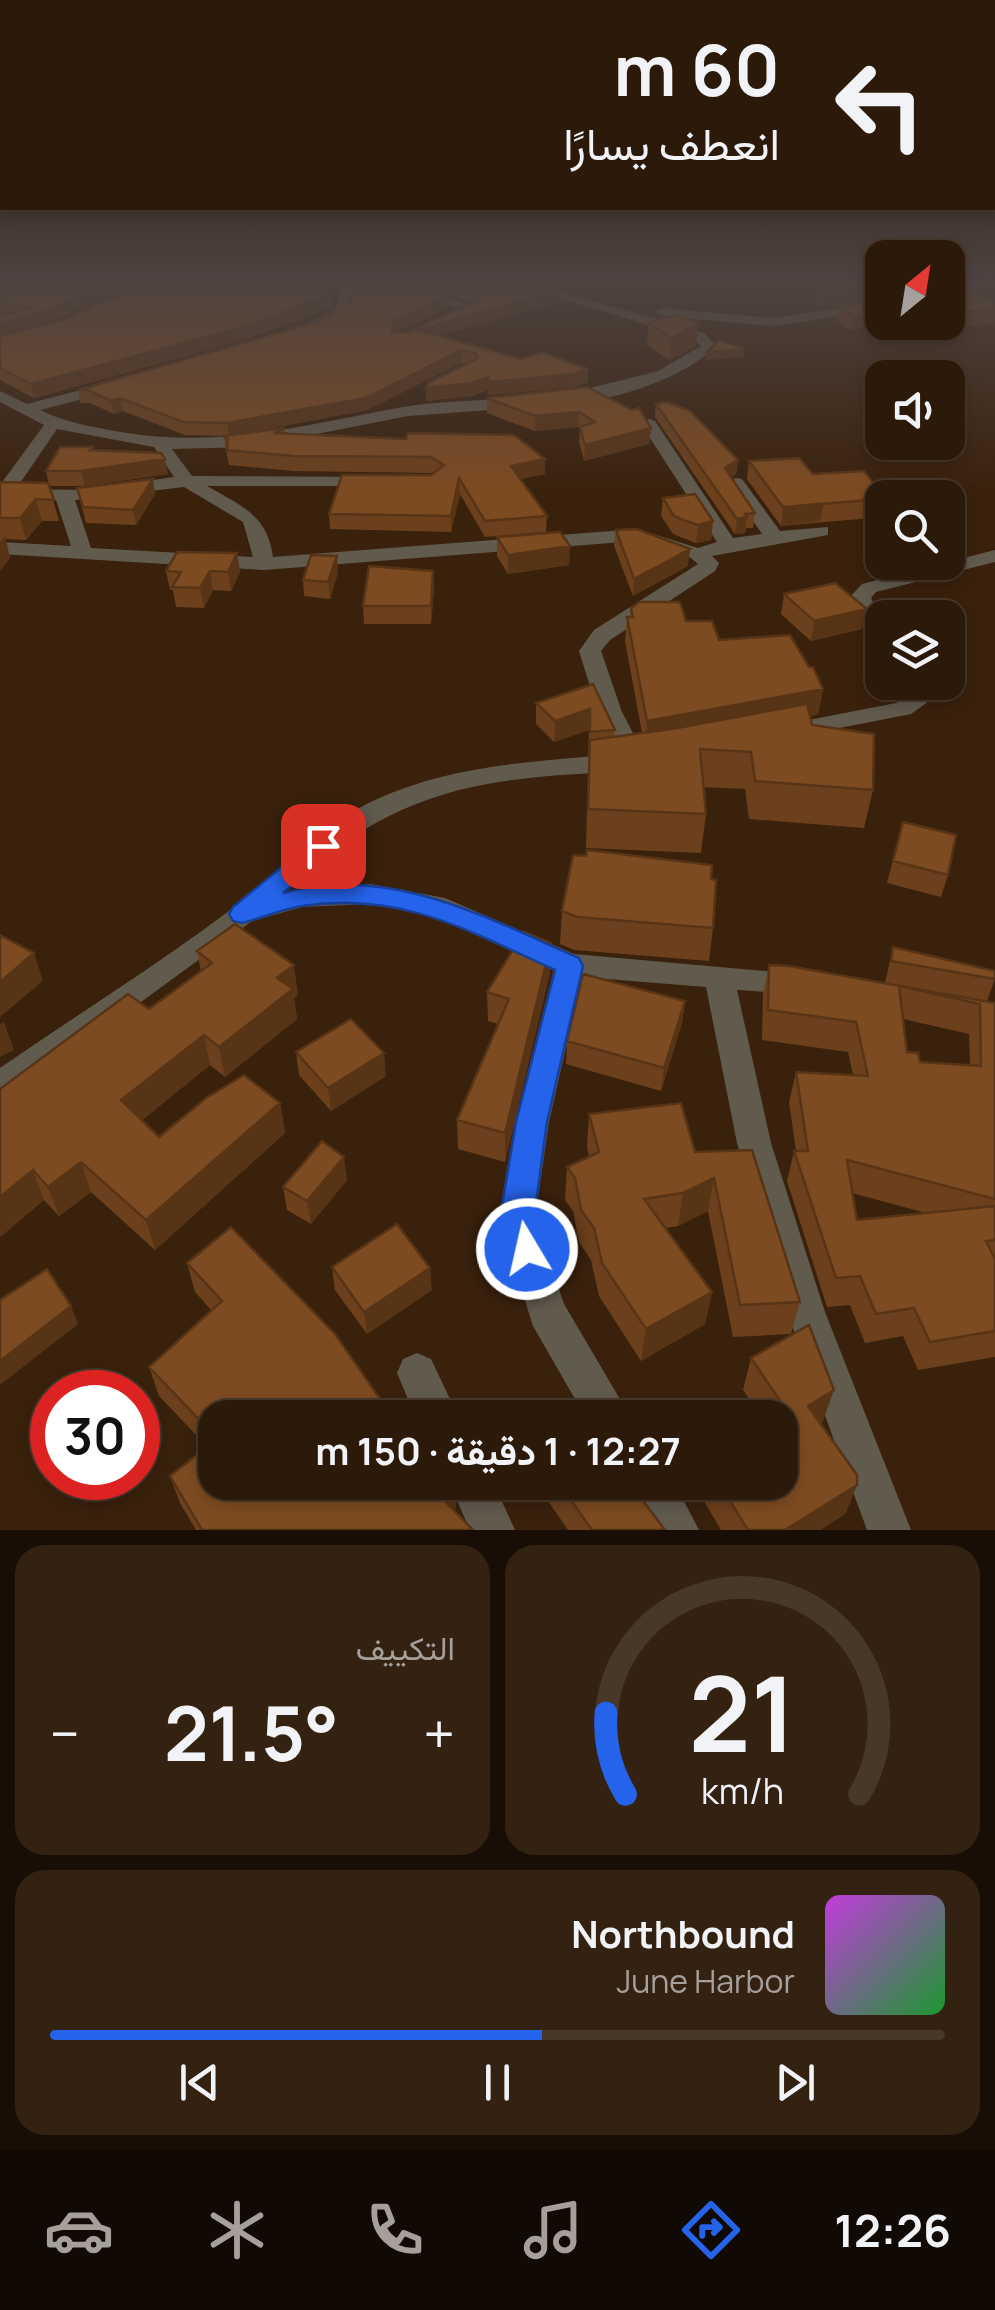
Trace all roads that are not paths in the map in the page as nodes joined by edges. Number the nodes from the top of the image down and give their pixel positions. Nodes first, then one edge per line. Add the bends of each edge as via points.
1 (701, 351) edge
2 (135, 382) edge
3 (418, 392) dead end
4 (0, 396) edge
5 (551, 400) edge
6 (532, 402) edge
7 (24, 409) junction
8 (352, 422) junction
9 (52, 423) junction
10 (649, 424) edge
11 (160, 443) junction
12 (187, 480) junction
13 (394, 481) edge
14 (736, 484) edge
15 (2, 494) edge
16 (64, 496) junction
17 (820, 531) dead end
18 (774, 537) junction
19 (728, 545) junction
20 (0, 548) edge
21 (82, 554) junction
22 (698, 554) junction
23 (995, 556) edge
24 (264, 564) junction
25 (865, 612) edge
26 (920, 700) edge
27 (750, 738) edge
28 (242, 914) junction
29 (570, 966) junction
30 (719, 976) junction
31 (821, 988) edge
32 (0, 1086) edge
33 (417, 1373) dead end
34 (430, 1400) edge
35 (599, 1400) edge
36 (478, 1500) edge
37 (660, 1500) edge
38 (492, 1530) edge
39 (677, 1530) edge
40 (888, 1530) edge

1 - 5 street via 628,385
2 - 7 street
3 - 8 street
4 - 7 street
6 - 8 street via 408,410
7 - 9 street
8 - 11 street via 250,442
9 - 11 street
9 - 15 street
10 - 19 street
11 - 12 street
12 - 13 street
12 - 16 street
12 - 24 street via 251,519 262,534
14 - 18 street
15 - 16 street
16 - 21 street
17 - 18 street
18 - 19 street
19 - 22 street
20 - 21 street
21 - 24 street
22 - 24 street via 637,534
22 - 28 street via 708,567 590,650 610,712 645,758 436,784 350,824
23 - 25 street via 870,588 860,597
26 - 27 street via 903,709
28 - 29 street via 302,897 370,894 435,905
28 - 32 street
29 - 30 street
29 - 35 street via 532,1122 517,1218 547,1312
30 - 31 street
30 - 40 street via 754,1143 806,1312
33 - 34 street
36 - 38 street
37 - 39 street

